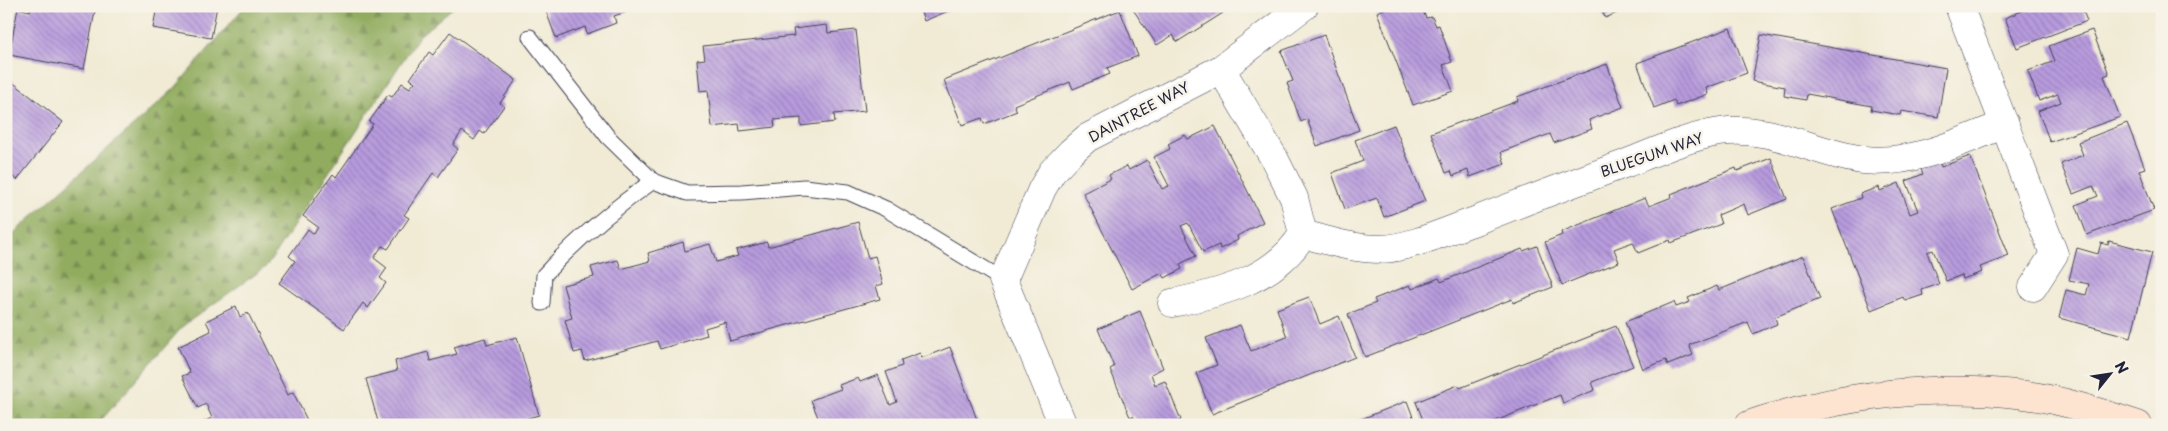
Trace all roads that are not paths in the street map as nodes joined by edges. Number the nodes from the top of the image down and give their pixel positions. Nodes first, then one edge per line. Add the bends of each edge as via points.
1 (1304, 6) edge
2 (1960, 6) edge
3 (530, 37) dead end
4 (1221, 69) junction
5 (2005, 124) junction
6 (653, 181) junction
7 (1303, 234) junction
8 (1003, 280) junction
9 (2033, 287) dead end
10 (542, 303) dead end
11 (1172, 303) dead end
12 (1063, 425) edge
13 (1749, 425) edge
14 (2138, 425) edge

1 - 4 street, DAINTREE WAY
2 - 5 street
3 - 6 lane via 608,137
4 - 7 street via 1294,198
4 - 8 street, DAINTREE WAY via 1087,138 1071,152 1052,172 1042,189
5 - 7 street, BLUEGUM WAY via 1923,156 1888,160 1863,160 1773,134 1721,132 1662,150 1446,232 1406,244 1383,249 1362,248
5 - 9 street via 2054,254
6 - 8 lane via 687,193 804,187 848,192 886,209
6 - 10 lane via 617,206 574,243 544,275
7 - 11 street via 1286,257 1261,274 1218,292
8 - 12 street
13 - 14 street via 1856,399 1905,392 1969,391 2026,395 2085,408

